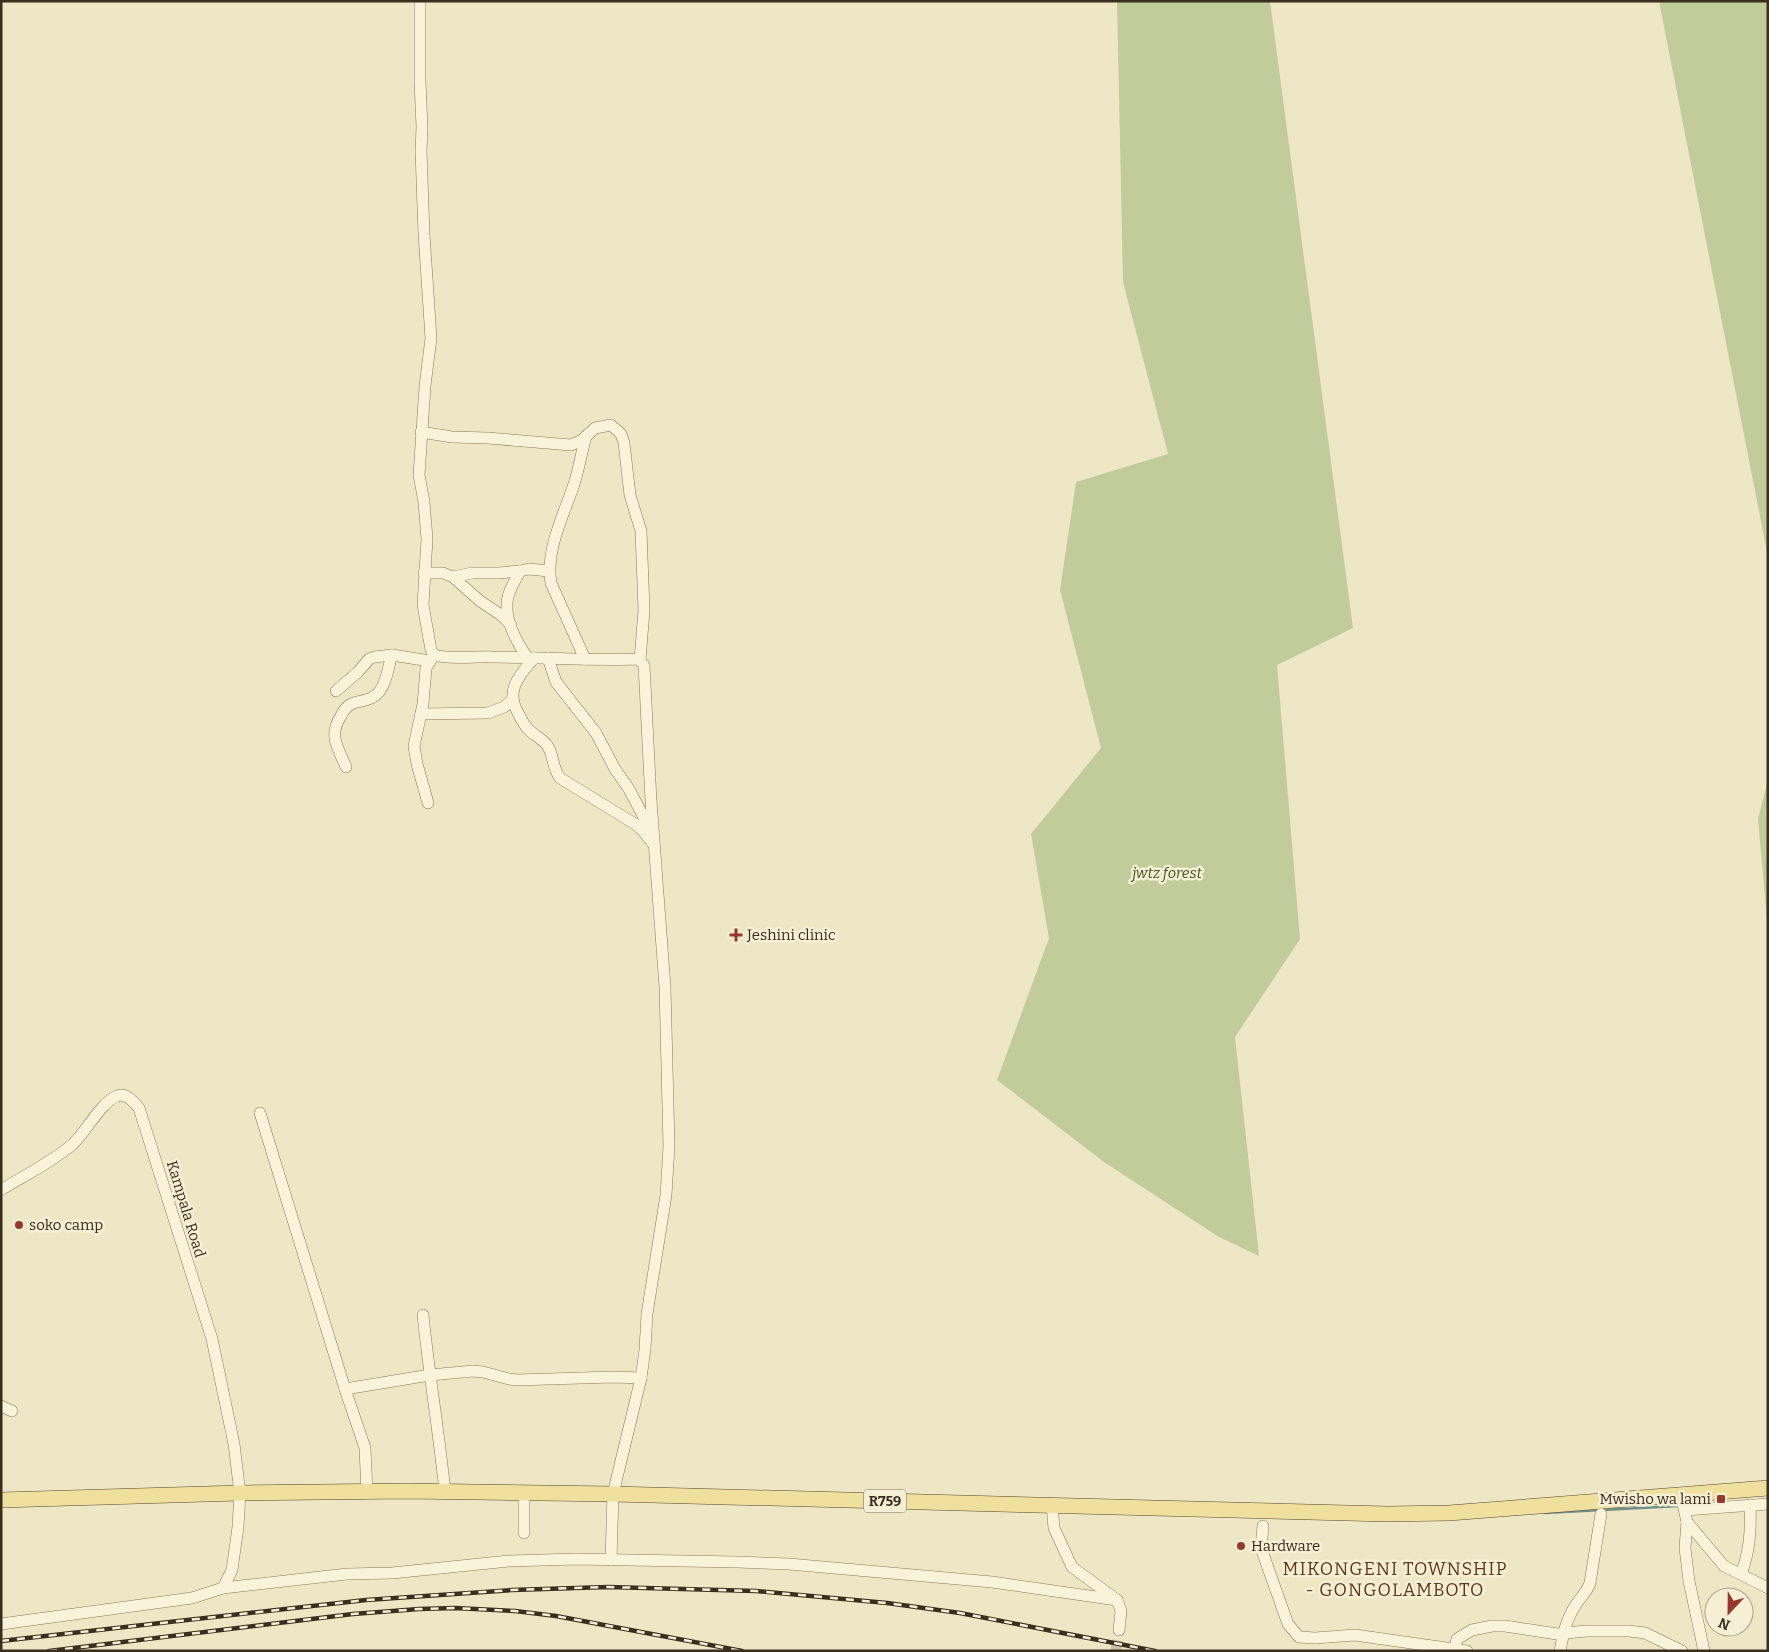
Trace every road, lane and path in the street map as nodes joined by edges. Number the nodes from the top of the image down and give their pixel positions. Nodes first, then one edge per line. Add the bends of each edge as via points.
1 (420, 1) edge
2 (421, 432) junction
3 (586, 435) junction
4 (520, 571) junction
5 (549, 571) junction
6 (424, 573) junction
7 (453, 576) junction
8 (512, 626) junction
9 (392, 655) junction
10 (432, 658) junction
11 (530, 658) junction
12 (548, 658) junction
13 (585, 659) junction
14 (640, 660) junction
15 (336, 691) dead end
16 (512, 700) junction
17 (422, 714) junction
18 (346, 767) dead end
19 (428, 803) dead end
20 (654, 840) junction
21 (260, 1112) dead end
22 (1, 1190) edge
23 (422, 1315) dead end
24 (430, 1375) junction
25 (641, 1378) junction
26 (345, 1389) junction
27 (1768, 1488) edge
28 (367, 1492) junction
29 (445, 1492) junction
30 (240, 1493) junction
31 (524, 1493) junction
32 (613, 1494) junction
33 (1, 1500) edge
34 (1683, 1502) junction
35 (1768, 1504) edge
36 (1052, 1505) junction
37 (1750, 1505) junction
38 (1601, 1514) dead end
39 (1687, 1522) junction
40 (1263, 1526) dead end
41 (524, 1533) dead end
42 (611, 1560) junction
43 (1741, 1574) junction
44 (223, 1588) junction
45 (1768, 1588) edge
46 (1117, 1600) junction
47 (1, 1624) edge
48 (1120, 1630) tunnel mouth
49 (1563, 1633) junction
50 (1461, 1650) edge
51 (1560, 1651) edge
52 (1682, 1651) edge
53 (1704, 1651) edge

1 - 2 street via 421,151 430,338
2 - 3 street via 564,446 577,443
2 - 6 street via 419,475 427,539
3 - 5 street
3 - 14 street via 595,428 611,425 618,430 624,443 630,495 642,544 644,610
4 - 5 street
4 - 7 street
4 - 8 street via 508,598
5 - 13 street
6 - 7 street
6 - 10 street via 423,605
7 - 8 street
8 - 11 street via 515,638
9 - 10 street
9 - 15 street via 369,660
9 - 18 street via 380,691 368,700 350,704 338,719 334,734
10 - 11 street
10 - 17 street via 426,668
11 - 12 street
11 - 16 street via 518,679
12 - 13 street
12 - 20 street via 556,682 596,733
13 - 14 street
14 - 20 street via 644,666
16 - 17 street via 504,707 488,712
16 - 20 street via 524,723 547,745 560,778 635,824
17 - 19 street via 414,746
20 - 25 street via 665,987 670,1146
21 - 26 street
22 - 30 street, Kampala Road via 64,1152 105,1104 117,1096 131,1099 139,1108 212,1339 234,1444
23 - 24 street
24 - 25 street via 473,1371 518,1380
24 - 26 street
24 - 29 street
25 - 32 street
26 - 28 street via 365,1448
27 - 34 main road, R759
28 - 29 main road, R759
28 - 30 main road, R759
29 - 31 main road, R759
30 - 33 main road, R759
30 - 44 street via 232,1570
31 - 32 main road, R759
31 - 41 street
32 - 36 main road, R759
32 - 42 street
34 - 36 main road, R759 via 1403,1514
34 - 37 street
34 - 39 street
35 - 37 street
36 - 46 street via 1054,1528 1072,1567
37 - 43 street via 1750,1540
38 - 49 street via 1588,1590 1576,1604
39 - 43 street via 1724,1566
39 - 53 street via 1685,1548 1689,1581
40 - 50 street via 1261,1548 1278,1601 1288,1624 1299,1637 1355,1635
42 - 44 street via 509,1561
42 - 46 street via 789,1564 992,1582
43 - 45 street
44 - 47 street via 192,1598
46 - 48 street via 1121,1611
49 - 50 street via 1505,1626 1483,1627 1457,1639
49 - 51 street
49 - 52 street via 1641,1632

